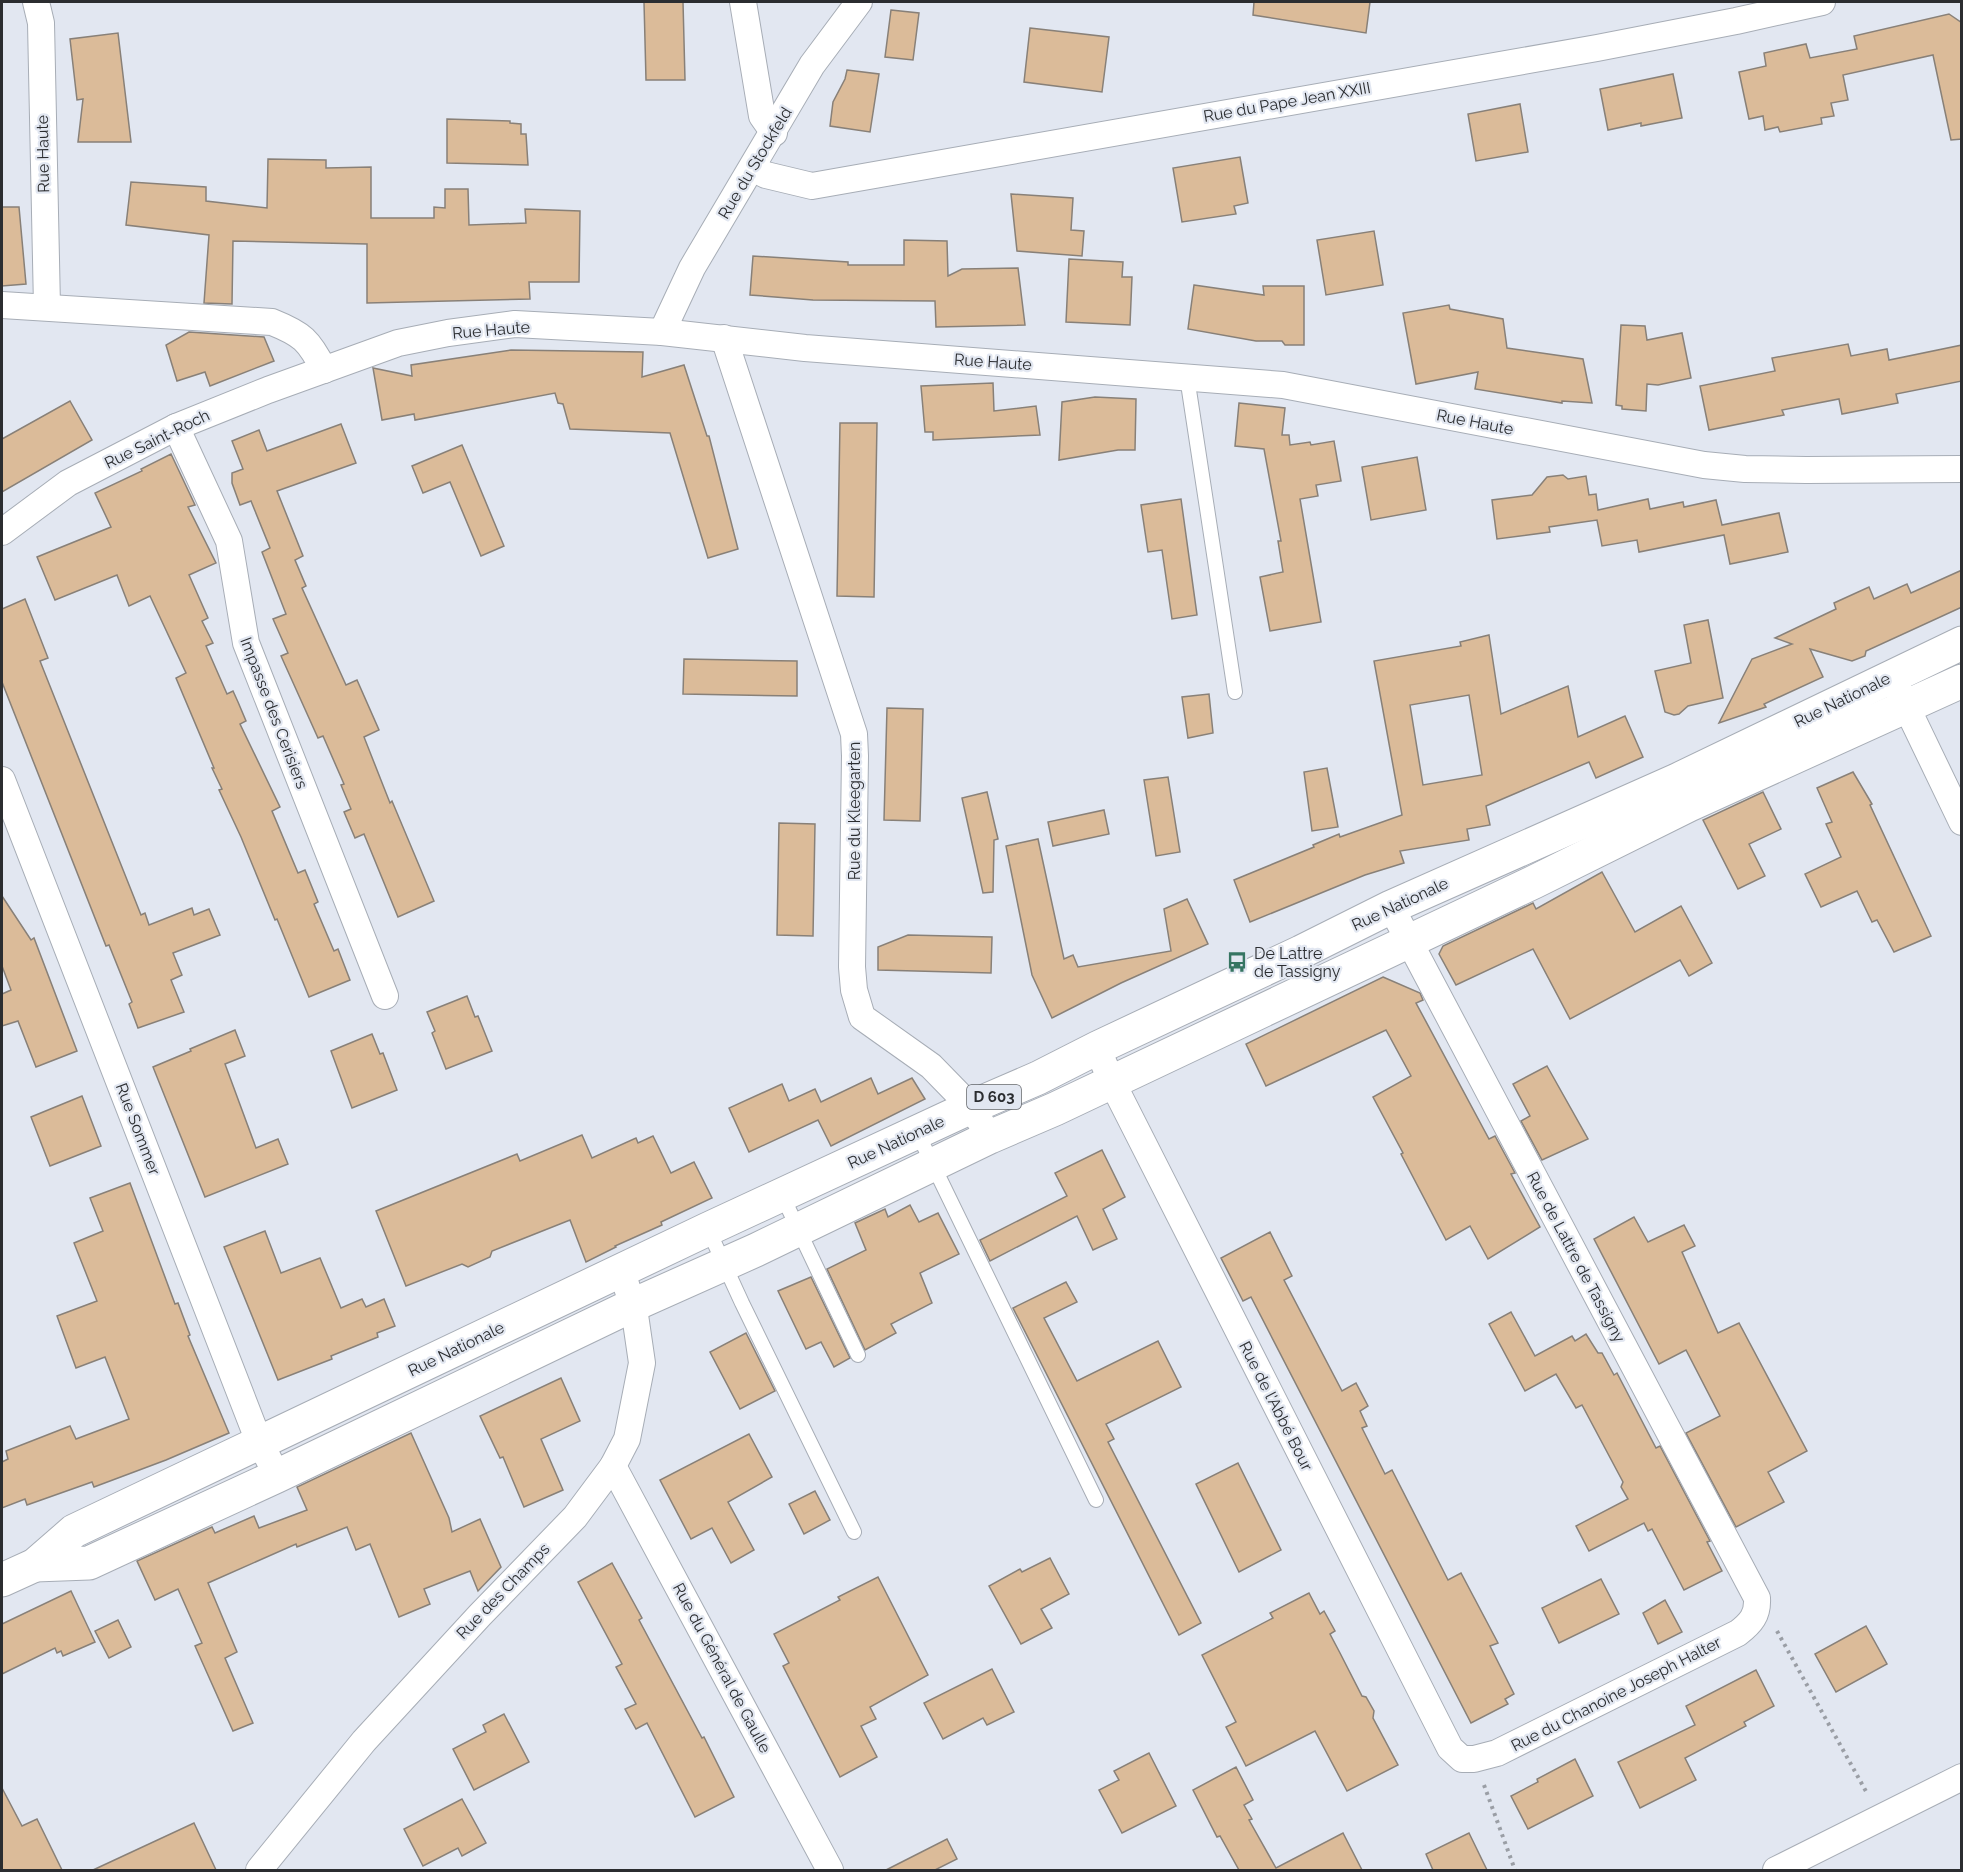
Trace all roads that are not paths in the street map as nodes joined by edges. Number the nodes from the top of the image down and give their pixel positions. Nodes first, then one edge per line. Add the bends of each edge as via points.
1 (36, 2) edge
2 (743, 2) edge
3 (859, 2) edge
4 (1822, 2) edge
5 (774, 133) junction
6 (752, 168) junction
7 (2, 305) edge
8 (47, 307) junction
9 (662, 332) junction
10 (724, 338) junction
11 (324, 370) junction
12 (1187, 377) junction
13 (176, 427) junction
14 (1962, 469) edge
15 (2, 532) edge
16 (1962, 643) edge
17 (1892, 676) junction
18 (1962, 681) edge
19 (1234, 692) dead end
20 (1906, 707) junction
21 (2, 780) edge
22 (1683, 793) junction
23 (1962, 822) edge
24 (1391, 907) junction
25 (1409, 941) junction
26 (385, 996) dead end
27 (1097, 1048) junction
28 (1112, 1082) junction
29 (971, 1107) junction
30 (917, 1132) junction
31 (990, 1137) junction
32 (933, 1165) junction
33 (782, 1194) junction
34 (708, 1229) junction
35 (799, 1229) junction
36 (725, 1264) junction
37 (621, 1270) junction
38 (633, 1305) junction
39 (858, 1355) dead end
40 (261, 1443) junction
41 (613, 1466) junction
42 (277, 1476) junction
43 (1096, 1500) dead end
44 (854, 1532) dead end
45 (34, 1565) junction
46 (2, 1580) edge
47 (1758, 1608) joint
48 (1468, 1759) joint
49 (1962, 1777) edge
50 (259, 1870) edge
51 (830, 1870) edge
52 (1776, 1870) edge

1 - 8 street, Rue Haute via 41,23
2 - 5 street via 762,116
3 - 5 street, Rue du Stockfeld via 812,65
4 - 6 street, Rue du Pape Jean XXIII via 1597,48 812,186
5 - 6 street, Rue du Stockfeld
6 - 9 street, Rue du Stockfeld via 692,268
7 - 8 street
8 - 11 street via 272,322 297,332 316,353
9 - 10 street, Rue Haute
9 - 11 street, Rue Haute via 515,324 398,343
10 - 12 street, Rue Haute via 805,348
10 - 29 street, Rue du Kleegarten via 854,734 852,967 862,1017 931,1066
11 - 13 street, Rue Saint-Roch
12 - 14 street, Rue Haute via 1283,385 1704,465 1796,470
12 - 19 lane
13 - 15 street, Rue Saint-Roch via 68,483
13 - 26 street, Impasse des Cerisiers via 229,541 246,643
16 - 17 main road, Rue Nationale / D 603
17 - 20 street
17 - 22 main road, Rue Nationale / D 603
18 - 20 main road, Rue Nationale / D 603
20 - 22 main road, Rue Nationale / D 603
20 - 23 street
21 - 40 street, Rue Sommer
22 - 24 main road, Rue Nationale / D 603
22 - 25 main road, Rue Nationale / D 603 via 1534,882
24 - 25 street, Rue de Lattre de Tassigny
24 - 27 main road, Rue Nationale / D 603
25 - 28 main road, Rue Nationale / D 603
25 - 47 street, Rue de Lattre de Tassigny via 1757,1598
27 - 28 street, Rue de l'Abbé Bour
27 - 29 main road, Rue Nationale / D 603
28 - 31 main road, Rue Nationale / D 603
28 - 48 street, Rue de l'Abbé Bour via 1450,1748
29 - 30 main road, Rue Nationale / D 603
29 - 31 street, Rue du Kleegarten
30 - 32 lane
30 - 33 main road, Rue Nationale / D 603
31 - 32 main road, Rue Nationale / D 603
32 - 35 main road, Rue Nationale / D 603
32 - 43 lane
33 - 34 main road, Rue Nationale / D 603
33 - 35 lane
34 - 36 lane
34 - 37 main road, Rue Nationale / D 603
35 - 36 main road, Rue Nationale / D 603
35 - 39 lane
36 - 38 main road, Rue Nationale / D 603
36 - 44 lane
37 - 38 street, Rue des Champs
37 - 40 main road, Rue Nationale / D 603
38 - 41 street, Rue des Champs via 642,1363 627,1439
38 - 42 main road, Rue Nationale / D 603
40 - 42 street, Rue Sommer
40 - 45 main road, Rue Nationale / D 603 via 74,1531
41 - 50 street, Rue des Champs via 575,1517 364,1741
41 - 51 street, Rue du Général de Gaulle
42 - 45 main road, Rue Nationale / D 603 via 89,1563
45 - 46 main road, Rue Nationale / D 603
47 - 48 street, Rue du Chanoine Joseph Halter via 1752,1622 1738,1632 1497,1753
49 - 52 street

